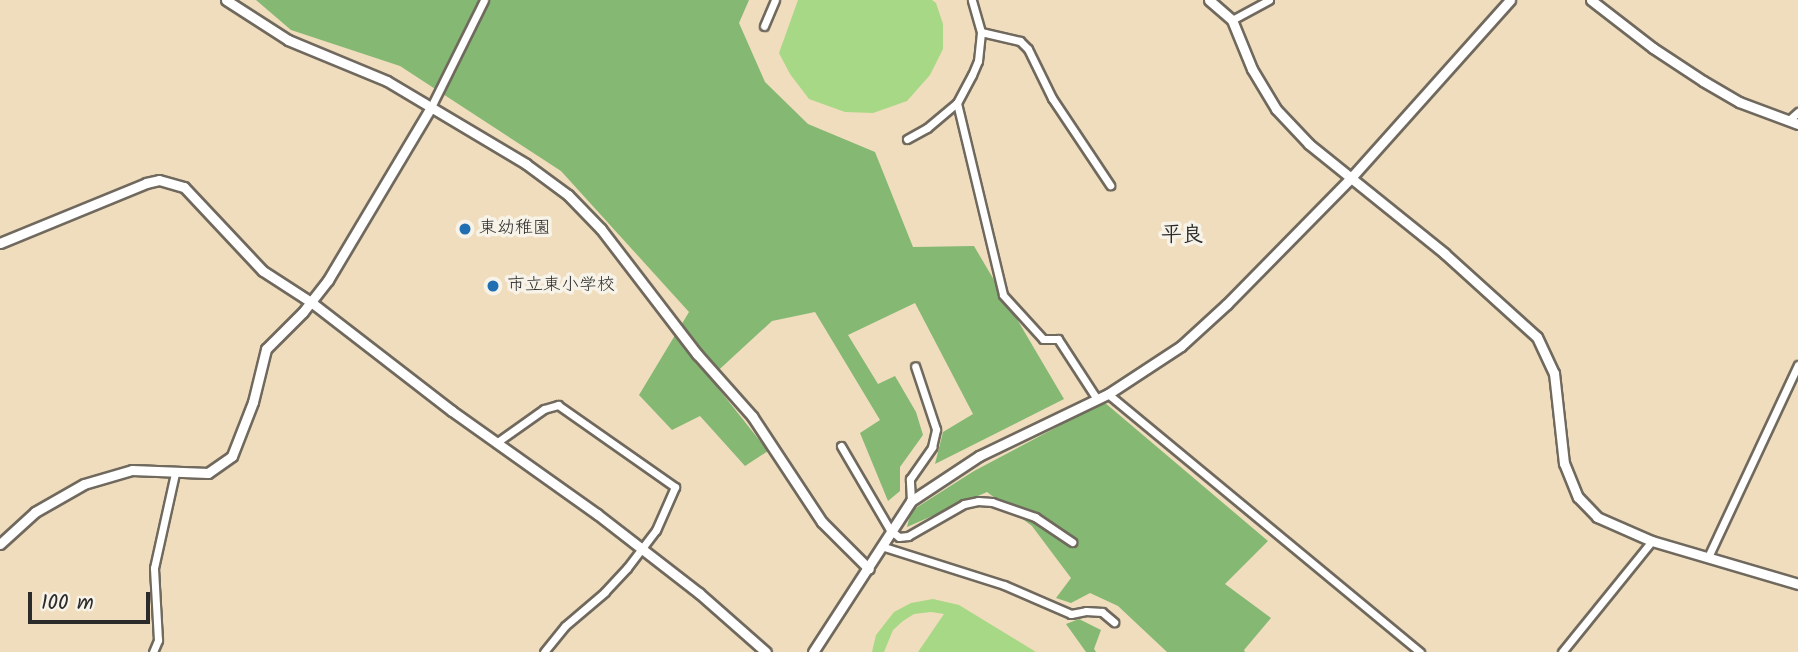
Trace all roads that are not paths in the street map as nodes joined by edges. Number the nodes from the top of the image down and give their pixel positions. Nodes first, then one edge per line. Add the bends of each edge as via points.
1 (226, 0) edge
2 (484, 0) edge
3 (775, 0) edge
4 (972, 0) edge
5 (1209, 0) edge
6 (1269, 0) edge
7 (1510, 0) edge
8 (1591, 0) edge
9 (1232, 20) junction
10 (764, 26) dead end
11 (981, 32) junction
12 (957, 103) junction
13 (431, 107) junction
14 (1798, 112) edge
15 (1794, 121) edge
16 (907, 139) dead end
17 (1350, 179) junction
18 (1110, 185) dead end
19 (0, 243) edge
20 (311, 302) junction
21 (1798, 365) edge
22 (915, 366) dead end
23 (1108, 394) junction
24 (1097, 399) junction
25 (496, 443) junction
26 (841, 446) dead end
27 (175, 473) junction
28 (911, 501) junction
29 (890, 530) junction
30 (1651, 541) junction
31 (1072, 542) dead end
32 (0, 544) edge
33 (881, 546) junction
34 (641, 550) junction
35 (1708, 557) junction
36 (869, 569) junction
37 (1798, 584) edge
38 (1114, 622) dead end
39 (153, 652) edge
40 (544, 652) edge
41 (766, 652) edge
42 (813, 652) edge
43 (1420, 652) edge
44 (1562, 652) edge

1 - 13 street via 288,40 387,81
2 - 13 street
3 - 10 street
4 - 11 street
5 - 9 street
6 - 9 street
7 - 17 street
8 - 15 street via 1703,81 1740,102
9 - 17 street via 1252,69 1276,109
11 - 12 street via 978,61
11 - 18 street via 1020,41 1028,49 1052,98
12 - 16 street
12 - 24 street via 1003,295 1043,339 1058,339
13 - 20 street
13 - 36 street via 526,164 585,211 696,354 752,416 822,522
14 - 15 street
17 - 23 street via 1181,346
17 - 30 street via 1444,253 1537,337 1554,373 1564,463 1578,497 1597,517
19 - 20 street via 159,180 195,195 263,271
20 - 25 street
20 - 27 street via 266,349 253,402 232,456 208,473
21 - 35 street
22 - 28 street via 936,429 932,447 910,480
23 - 24 street
23 - 43 street
24 - 28 street via 979,456
25 - 34 street
25 - 34 street via 544,409 558,405 674,484 672,498
26 - 29 street
27 - 32 street via 132,470 84,484 35,512
27 - 39 street via 154,568 159,628
28 - 29 street
29 - 31 street via 908,537 964,504 978,501 1035,517
29 - 33 street
30 - 35 street
30 - 44 street
33 - 36 street
33 - 38 street via 1004,585 1071,614 1102,612
34 - 40 street
34 - 41 street
35 - 37 street
36 - 42 street

